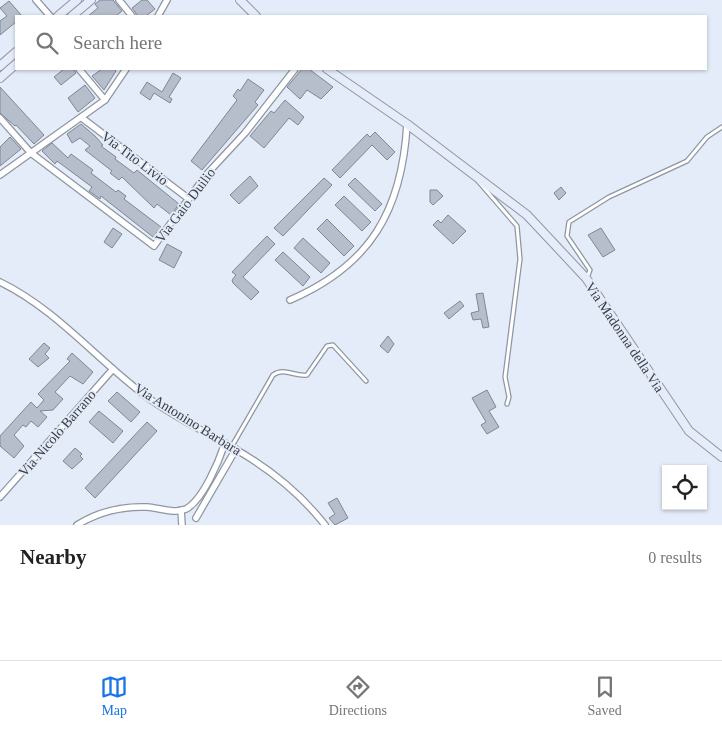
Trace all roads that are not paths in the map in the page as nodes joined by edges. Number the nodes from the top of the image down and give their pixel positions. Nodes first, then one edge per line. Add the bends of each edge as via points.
1 (36, 0) edge
2 (78, 0) edge
3 (91, 0) edge
4 (119, 0) edge
5 (167, 0) edge
6 (240, 0) edge
7 (49, 15) edge
8 (59, 15) edge
9 (73, 15) edge
10 (131, 15) edge
11 (159, 15) edge
12 (255, 15) edge
13 (15, 53) edge
14 (15, 65) edge
15 (0, 66) edge
16 (80, 70) edge
17 (125, 70) edge
18 (294, 70) edge
19 (328, 70) edge
20 (0, 78) edge
21 (105, 100) junction
22 (0, 118) edge
23 (82, 118) junction
24 (407, 124) junction
25 (722, 127) edge
26 (31, 153) junction
27 (0, 175) edge
28 (476, 176) junction
29 (188, 199) junction
30 (586, 278) junction
31 (0, 282) edge
32 (290, 300) dead end
33 (113, 368) junction
34 (366, 381) dead end
35 (507, 404) dead end
36 (225, 443) junction
37 (234, 448) junction
38 (722, 457) edge
39 (0, 497) edge
40 (181, 510) junction
41 (196, 518) dead end
42 (77, 525) edge
43 (182, 525) edge
44 (325, 525) edge

1 - 7 street
2 - 8 street
3 - 9 street
4 - 10 street
5 - 11 street
6 - 12 street
13 - 15 street
14 - 20 street
16 - 21 street
17 - 21 street
18 - 29 street, Via Gaio Duilio
19 - 24 street
21 - 23 street
22 - 26 street
23 - 26 street
23 - 29 street, Via Tito Livio
24 - 28 street
24 - 32 street via 406,151 398,188 368,246 338,275
25 - 30 lane via 707,137 687,161 609,197 569,222 567,236 590,270
26 - 27 street
26 - 29 street, Via Gaio Duilio via 154,246
28 - 30 street, Via Madonna della Via via 518,206
28 - 35 lane via 479,184 517,226 520,259 505,377 509,397
30 - 38 street, Via Madonna della Via via 676,415 689,431
31 - 33 street, Via Antonino Barbara via 20,291
33 - 36 street, Via Antonino Barbara via 149,399
33 - 39 street, Via Nicolò Barrano
34 - 37 lane via 333,345 327,346 307,375 281,371 273,375
36 - 37 street, Via Antonino Barbara
36 - 40 street via 201,492 194,502
37 - 41 street
37 - 44 street, Via Antonino Barbara via 296,491
40 - 42 street via 126,508 95,516
40 - 43 street

